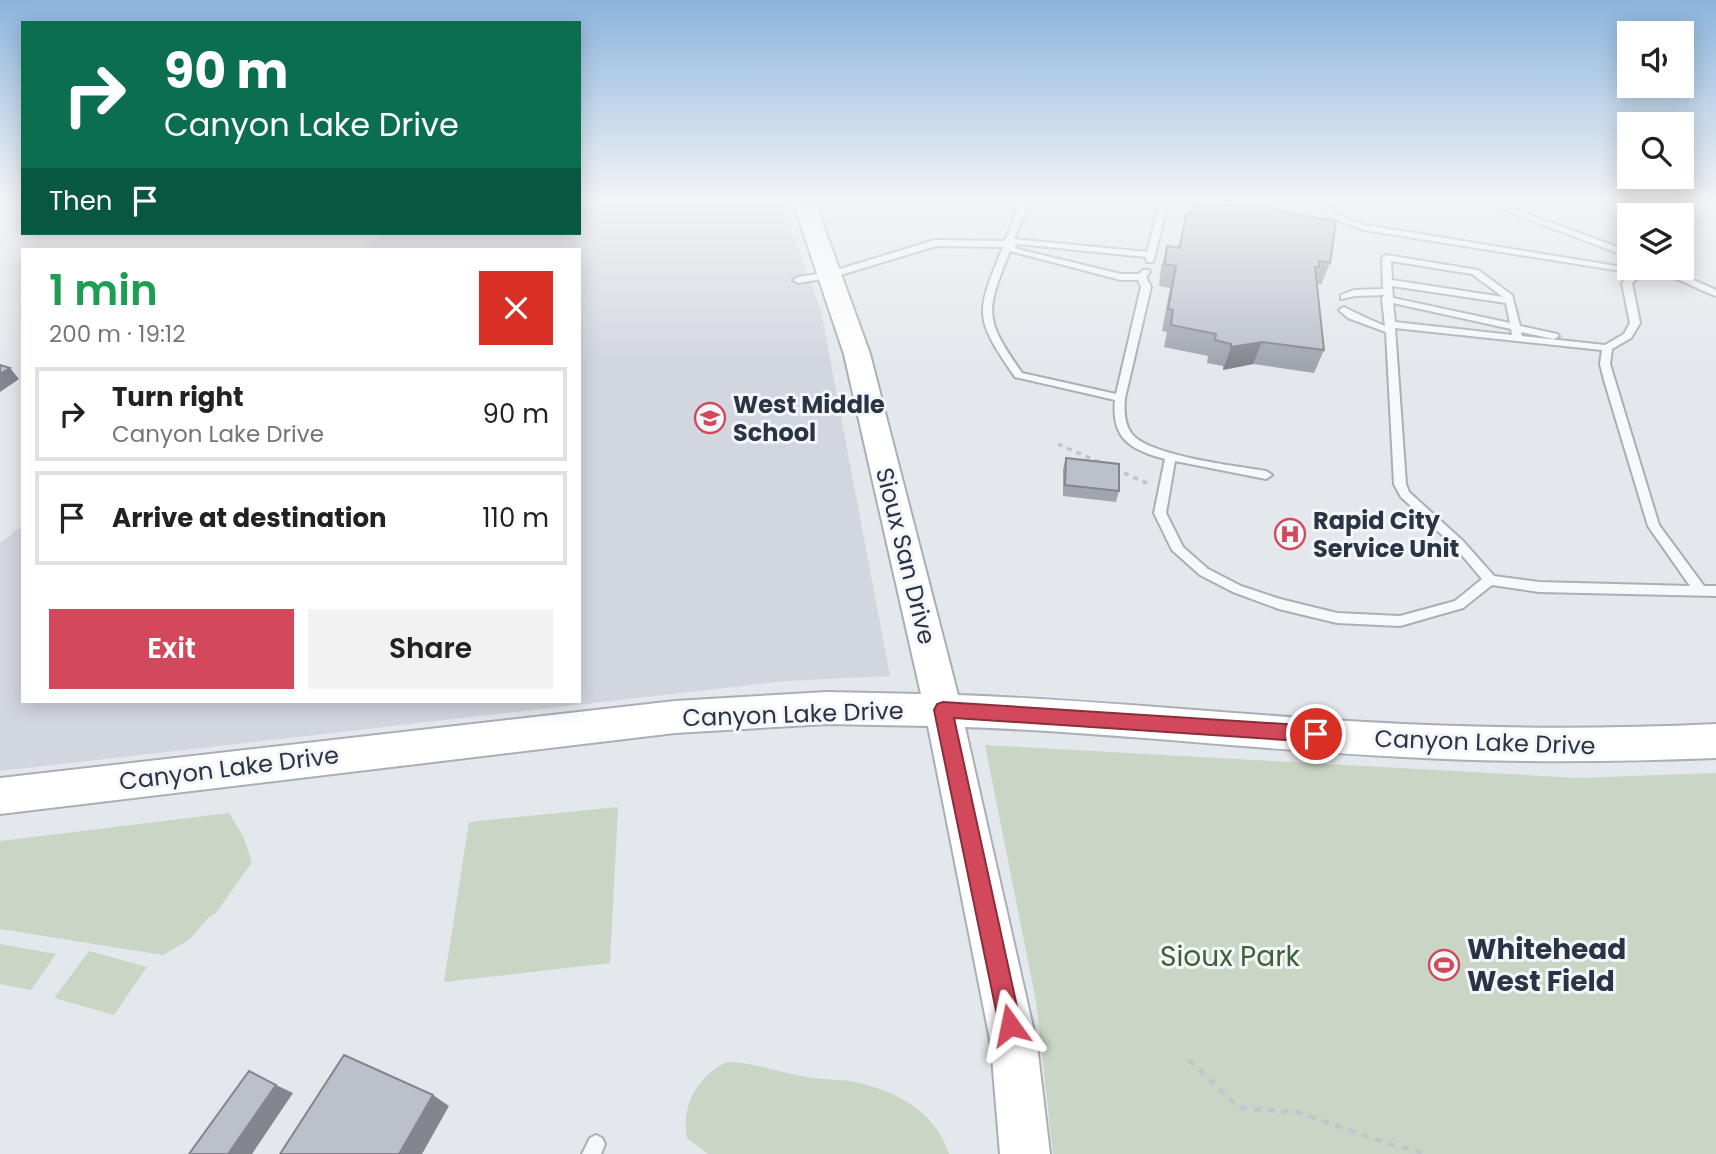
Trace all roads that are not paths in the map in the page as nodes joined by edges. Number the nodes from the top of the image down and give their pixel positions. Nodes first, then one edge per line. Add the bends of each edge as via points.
1 (824, 256) edge
2 (893, 256) edge
3 (1004, 256) edge
4 (1032, 256) edge
5 (1134, 256) edge
6 (1151, 256) edge
7 (1544, 256) edge
8 (1617, 268) edge
9 (831, 275) junction
10 (798, 280) dead end
11 (1630, 280) edge
12 (1686, 280) edge
13 (1387, 291) junction
14 (1716, 293) edge
15 (1344, 297) dead end
16 (1510, 301) junction
17 (1344, 310) dead end
18 (1388, 327) junction
19 (1516, 327) junction
20 (1518, 338) junction
21 (1607, 348) junction
22 (1119, 398) junction
23 (1171, 456) junction
24 (1266, 475) dead end
25 (1490, 580) junction
26 (1701, 591) junction
27 (1716, 591) edge
28 (943, 710) junction
29 (1716, 741) edge
30 (0, 796) edge
31 (1025, 1154) edge

1 - 9 street, Sioux San Drive
2 - 9 lane
3 - 22 lane via 986,307 988,321 1018,375
4 - 22 lane via 1121,277 1144,275 1146,287
5 - 6 lane
7 - 8 lane
9 - 10 lane
9 - 28 street, Sioux San Drive via 860,367
11 - 21 lane via 1636,323 1628,336
12 - 14 lane
13 - 15 lane
13 - 16 lane
13 - 16 lane via 1385,258 1475,272
13 - 18 lane
13 - 19 lane
16 - 19 lane
17 - 18 lane
18 - 20 lane
18 - 25 lane via 1400,484
19 - 20 lane
19 - 21 lane
20 - 21 lane
21 - 26 lane via 1605,364 1647,511
22 - 23 lane via 1119,420 1133,443
23 - 24 lane
23 - 25 lane via 1160,513 1178,550 1205,572 1248,593 1337,618 1400,621 1459,605
25 - 26 lane via 1539,587
26 - 27 lane
28 - 29 street, Canyon Lake Drive via 1449,744 1574,748
28 - 30 street, Canyon Lake Drive via 824,709 648,720
28 - 31 street, Sioux San Drive via 1014,1045

